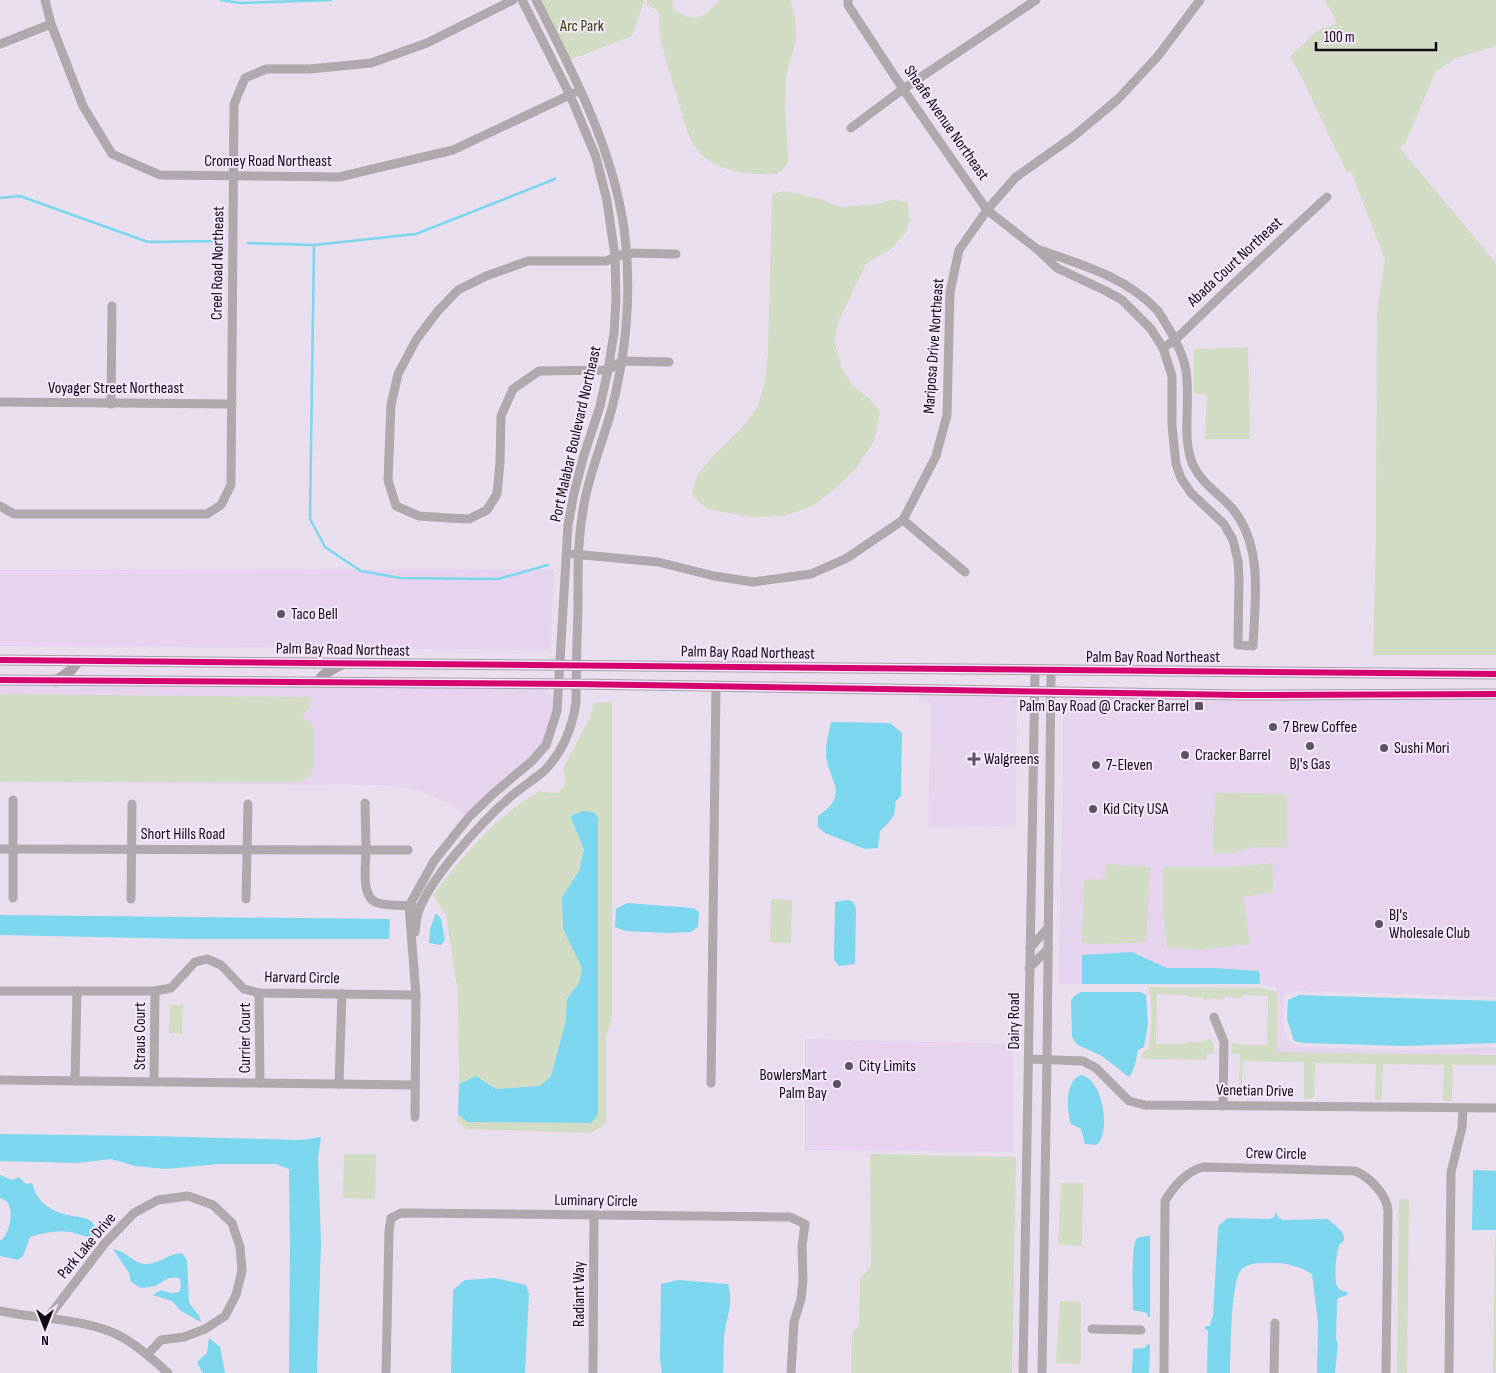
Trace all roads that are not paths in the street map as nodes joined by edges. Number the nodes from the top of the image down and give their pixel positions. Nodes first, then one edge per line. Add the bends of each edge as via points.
1 (45, 0) edge
2 (513, 0) edge
3 (522, 0) edge
4 (536, 0) edge
5 (848, 0) edge
6 (1036, 0) edge
7 (1200, 0) edge
8 (51, 24) junction
9 (0, 44) edge
10 (903, 89) junction
11 (581, 90) junction
12 (570, 95) junction
13 (851, 128) dead end
14 (234, 177) junction
15 (1327, 197) dead end
16 (988, 210) junction
17 (1037, 249) junction
18 (626, 253) junction
19 (676, 254) dead end
20 (615, 256) junction
21 (112, 306) dead end
22 (1175, 340) junction
23 (1163, 348) junction
24 (622, 361) junction
25 (669, 362) dead end
26 (608, 370) junction
27 (0, 402) edge
28 (111, 404) junction
29 (232, 404) junction
30 (0, 506) edge
31 (903, 520) junction
32 (566, 554) junction
33 (578, 554) junction
34 (965, 572) dead end
35 (0, 660) edge
36 (78, 661) junction
37 (120, 661) junction
38 (309, 663) junction
39 (343, 664) junction
40 (560, 665) junction
41 (577, 666) junction
42 (733, 667) junction
43 (1035, 670) junction
44 (1051, 670) junction
45 (1496, 674) edge
46 (0, 680) edge
47 (56, 681) junction
48 (96, 681) junction
49 (291, 682) junction
50 (318, 682) junction
51 (558, 684) junction
52 (576, 684) junction
53 (716, 685) junction
54 (1034, 691) junction
55 (1050, 692) junction
56 (1496, 694) edge
57 (13, 800) dead end
58 (365, 803) dead end
59 (132, 804) dead end
60 (248, 804) dead end
61 (0, 849) edge
62 (13, 849) junction
63 (132, 849) junction
64 (247, 850) junction
65 (366, 850) junction
66 (408, 850) dead end
67 (13, 898) dead end
68 (131, 899) dead end
69 (246, 899) dead end
70 (409, 906) junction
71 (421, 906) junction
72 (1048, 928) junction
73 (1030, 948) junction
74 (1048, 949) junction
75 (412, 960) junction
76 (1029, 968) junction
77 (0, 991) edge
78 (77, 991) junction
79 (155, 991) junction
80 (259, 993) junction
81 (342, 994) junction
82 (416, 995) junction
83 (1214, 1017) dead end
84 (1048, 1059) junction
85 (1029, 1060) junction
86 (0, 1080) edge
87 (75, 1081) junction
88 (154, 1082) junction
89 (260, 1083) junction
90 (711, 1083) dead end
91 (339, 1084) junction
92 (415, 1085) junction
93 (1223, 1106) junction
94 (1463, 1108) junction
95 (1496, 1108) edge
96 (415, 1117) dead end
97 (594, 1216) junction
98 (0, 1311) edge
99 (47, 1319) junction
100 (1275, 1323) dead end
101 (1092, 1329) dead end
102 (1141, 1330) dead end
103 (148, 1354) junction
104 (168, 1373) edge
105 (386, 1373) edge
106 (593, 1373) edge
107 (791, 1373) edge
108 (1023, 1373) edge
109 (1042, 1373) edge
110 (1164, 1373) edge
111 (1274, 1373) edge
112 (1386, 1373) edge
113 (1449, 1373) edge

1 - 8 street, Cromey Road Northeast
2 - 14 street, Creel Road Northeast via 427,43 371,63 310,69 266,69 245,78 234,104
3 - 12 street, Port Malabar Boulevard Northeast
4 - 11 street, Port Malabar Boulevard Northeast
5 - 10 street, Sheafe Avenue Northeast via 848,6
6 - 10 street
7 - 16 street, Mariposa Drive Northeast via 1158,56 1118,99 1074,136 1016,177
8 - 9 street
8 - 14 street, Cromey Road Northeast via 83,106 112,154 160,175
10 - 13 street
10 - 16 street, Sheafe Avenue Northeast
11 - 12 street, Cromey Road Northeast
11 - 18 street, Port Malabar Boulevard Northeast via 607,155 619,200
12 - 14 street, Cromey Road Northeast via 453,150 434,155 339,177
12 - 20 street, Port Malabar Boulevard Northeast via 596,158 607,201
14 - 29 street, Creel Road Northeast
15 - 22 street, Abada Court Northeast
16 - 17 street, Sheafe Avenue Northeast
16 - 31 street, Mariposa Drive Northeast via 959,250 950,292 946,415 936,456
17 - 22 street, Sheafe Avenue Northeast via 1100,271 1137,292 1158,311
17 - 23 street, Sheafe Avenue Northeast via 1057,268 1122,300 1151,329
18 - 19 street
18 - 20 street
18 - 24 street, Port Malabar Boulevard Northeast via 628,299
20 - 26 street, Port Malabar Boulevard Northeast via 616,300
20 - 26 street via 606,261 528,261 458,290 436,312 398,374 391,404 388,480 396,506 419,516 448,518 469,518 486,510 497,494 501,416 513,389 539,371
21 - 28 street
22 - 23 street, Abada Court Northeast
22 - 23 street, Sheafe Avenue Northeast via 1186,370 1188,450 1203,480 1231,507 1254,552 1253,646 1238,645 1239,578 1233,540 1224,524 1191,493 1176,464 1172,376
24 - 25 street
24 - 26 street
24 - 33 street, Port Malabar Boulevard Northeast via 612,409 586,494
26 - 32 street, Port Malabar Boulevard Northeast via 574,493
27 - 28 street, Voyager Street Northeast
28 - 29 street, Voyager Street Northeast
29 - 30 street, Creel Road Northeast via 232,485 221,506 207,514 14,514
31 - 33 street, Mariposa Drive Northeast via 847,558 811,574 753,582 658,562
31 - 34 street
32 - 33 street, Mariposa Drive Northeast
32 - 40 street, Port Malabar Boulevard Northeast
33 - 41 street, Port Malabar Boulevard Northeast
35 - 36 main road, Palm Bay Road Northeast
36 - 37 main road, Palm Bay Road Northeast
36 - 47 main road
37 - 38 main road, Palm Bay Road Northeast
37 - 48 main road
38 - 39 main road, Palm Bay Road Northeast
38 - 49 main road via 309,668
39 - 40 main road, Palm Bay Road Northeast
39 - 50 main road via 331,668
40 - 41 main road, Palm Bay Road Northeast
40 - 51 street, Port Malabar Boulevard Northeast
41 - 42 main road, Palm Bay Road Northeast
41 - 52 street, Port Malabar Boulevard Northeast
42 - 43 main road, Palm Bay Road Northeast
42 - 53 main road
43 - 44 main road, Palm Bay Road Northeast
43 - 54 street, Dairy Road
44 - 45 main road, Palm Bay Road Northeast
44 - 55 street, Dairy Road
46 - 47 main road, Palm Bay Road Northeast
47 - 48 main road, Palm Bay Road Northeast
48 - 49 main road, Palm Bay Road Northeast
49 - 50 main road, Palm Bay Road Northeast
50 - 51 main road, Palm Bay Road Northeast
51 - 52 main road, Palm Bay Road Northeast
51 - 70 street via 556,712 546,746 469,817 434,861
52 - 53 main road, Palm Bay Road Northeast
52 - 71 street via 573,723 563,746 544,770 510,797 478,829 445,867
53 - 54 main road, Palm Bay Road Northeast
53 - 90 street
54 - 55 main road, Palm Bay Road Northeast
54 - 73 street, Dairy Road
55 - 56 main road, Palm Bay Road Northeast
55 - 72 street, Dairy Road
57 - 62 street
58 - 65 street
59 - 63 street
60 - 64 street
61 - 62 street, Short Hills Road
62 - 63 street, Short Hills Road
62 - 67 street
63 - 64 street, Short Hills Road
63 - 68 street
64 - 65 street, Short Hills Road
64 - 69 street
65 - 66 street, Short Hills Road
65 - 70 street via 366,892 371,900 380,904
70 - 71 street
70 - 75 street
71 - 75 street
72 - 73 street
72 - 74 street, Dairy Road
73 - 76 street, Dairy Road
74 - 76 street
74 - 84 street, Dairy Road
75 - 82 street
76 - 85 street, Dairy Road
77 - 78 street, Harvard Circle
78 - 79 street, Harvard Circle
78 - 87 street
79 - 80 street, Harvard Circle via 171,988 195,962 207,959 221,965 244,989
79 - 88 street, Straus Court
80 - 81 street, Harvard Circle
80 - 89 street, Currier Court
81 - 82 street, Harvard Circle
81 - 91 street
82 - 92 street
83 - 93 street via 1224,1042
84 - 85 street, Venetian Drive
84 - 93 street, Venetian Drive via 1083,1061 1096,1068 1129,1101 1145,1105
84 - 109 street, Dairy Road
85 - 108 street, Dairy Road
86 - 87 street
87 - 88 street
88 - 89 street
89 - 91 street
91 - 92 street
92 - 96 street
93 - 94 street, Venetian Drive
94 - 95 street, Venetian Drive
94 - 113 street via 1462,1128 1451,1172
97 - 105 street, Luminary Circle via 402,1213 391,1218
97 - 106 street, Radiant Way
97 - 107 street, Luminary Circle via 790,1217 805,1224 803,1281 794,1322
98 - 99 street
99 - 103 street via 82,1322 112,1331
99 - 103 street, Park Lake Drive via 105,1243 134,1213 158,1200 188,1196 213,1205 232,1223 240,1247 242,1271 236,1295 225,1316 184,1337 161,1340
100 - 111 street
101 - 102 street
103 - 104 street
110 - 112 street, Crew Circle via 1165,1201 1182,1180 1203,1168 1355,1171 1368,1179 1385,1198 1388,1211

